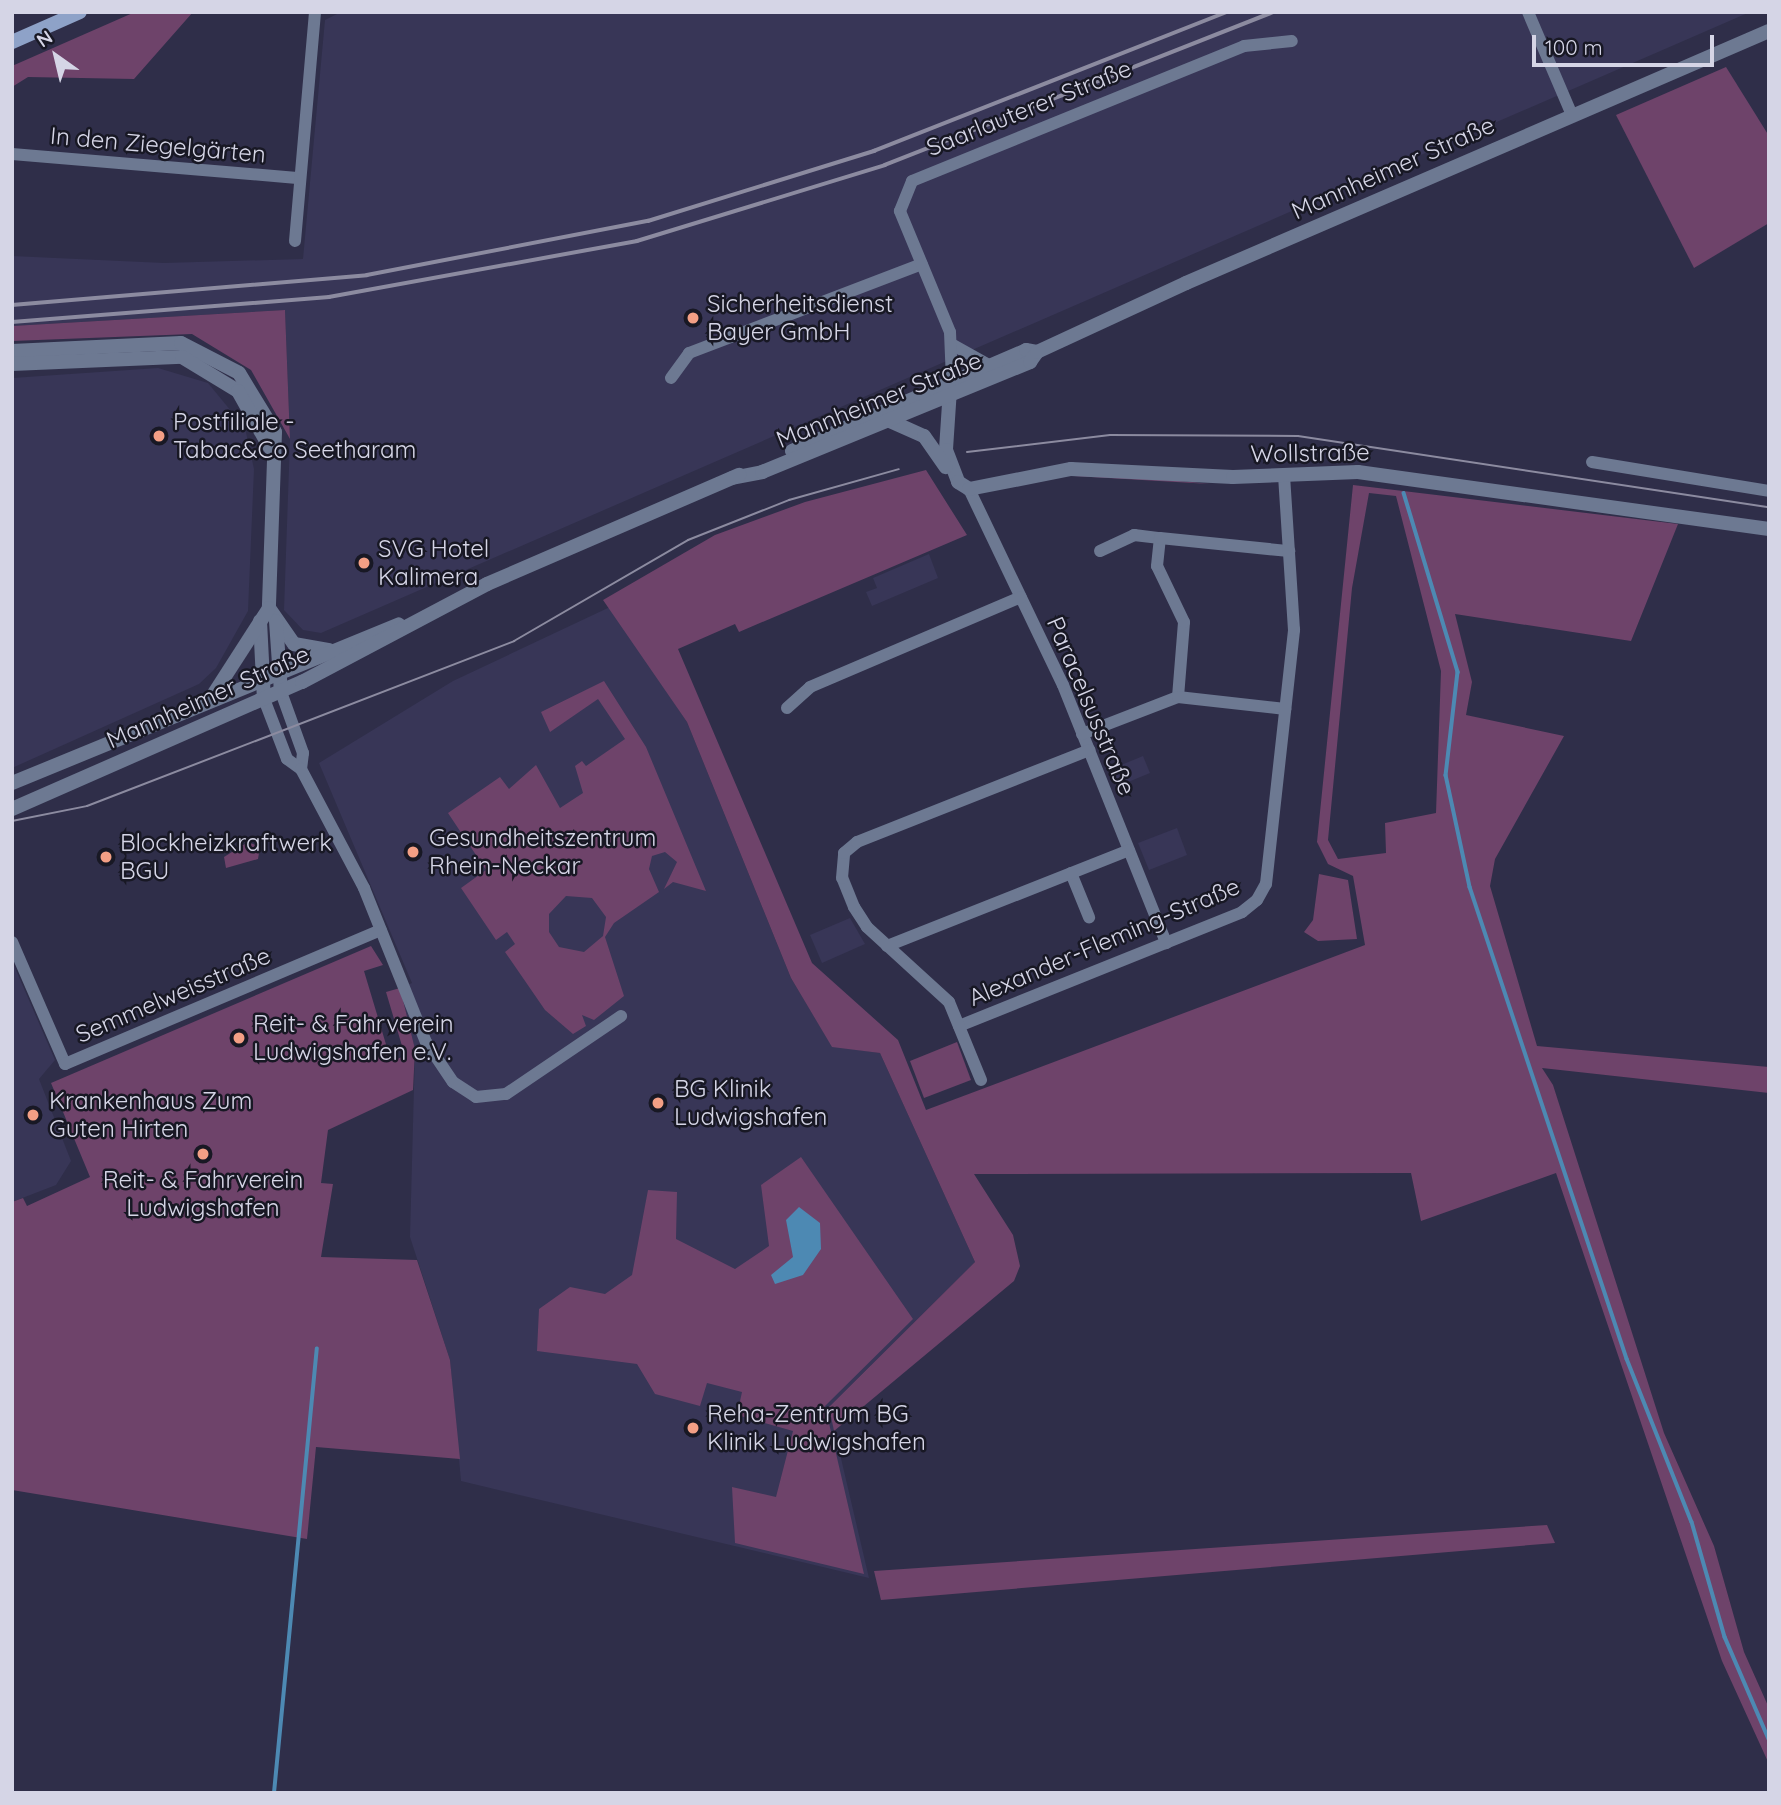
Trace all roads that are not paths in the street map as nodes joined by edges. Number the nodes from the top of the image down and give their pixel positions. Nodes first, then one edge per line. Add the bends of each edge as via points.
1 (80, 12) edge
2 (315, 12) edge
3 (1528, 12) edge
4 (1769, 31) edge
5 (1292, 41) dead end
6 (12, 42) edge
7 (1572, 115) junction
8 (12, 154) edge
9 (300, 178) junction
10 (295, 241) dead end
11 (922, 264) junction
12 (953, 345) junction
13 (12, 351) edge
14 (1037, 352) junction
15 (12, 364) edge
16 (989, 365) junction
17 (671, 378) dead end
18 (952, 380) junction
19 (950, 396) junction
20 (890, 421) junction
21 (270, 448) junction
22 (1592, 462) dead end
23 (1283, 476) junction
24 (732, 478) junction
25 (963, 486) junction
26 (1769, 491) edge
27 (1769, 529) edge
28 (1160, 538) junction
29 (1100, 551) dead end
30 (1289, 551) junction
31 (1021, 597) junction
32 (269, 615) junction
33 (366, 641) junction
34 (329, 650) junction
35 (277, 671) junction
36 (260, 677) junction
37 (281, 692) junction
38 (1178, 697) junction
39 (210, 698) junction
40 (264, 699) junction
41 (788, 708) dead end
42 (1285, 709) junction
43 (1082, 734) junction
44 (1089, 750) junction
45 (301, 769) junction
46 (12, 783) edge
47 (12, 809) edge
48 (1129, 850) junction
49 (1071, 873) junction
50 (1089, 917) dead end
51 (381, 930) junction
52 (12, 942) edge
53 (1166, 943) junction
54 (887, 946) junction
55 (621, 1016) dead end
56 (959, 1026) junction
57 (981, 1080) dead end

1 - 6 main road
2 - 9 street, In den Ziegelgärten
3 - 7 street
4 - 7 street, Mannheimer Straße
5 - 11 street, Saarlauterer Straße via 1244,46 922,173 905,189 900,211
7 - 14 street, Mannheimer Straße
8 - 9 street, In den Ziegelgärten
9 - 10 street, In den Ziegelgärten
11 - 12 street, Saarlauterer Straße
11 - 17 street via 689,353
12 - 16 street
12 - 18 street, Saarlauterer Straße
13 - 21 street via 162,342 200,349 239,373 258,396 275,432
14 - 16 street, Mannheimer Straße via 1026,350
14 - 19 street, Mannheimer Straße via 1030,362
15 - 21 street via 182,357 238,391
16 - 18 street, Mannheimer Straße
18 - 19 street
18 - 24 street, Mannheimer Straße
19 - 20 street, Mannheimer Straße
19 - 25 street via 946,450
20 - 24 street, Mannheimer Straße
20 - 25 street via 924,436
21 - 32 street
22 - 26 street
23 - 25 street, Wollstraße via 1071,469
23 - 27 street, Wollstraße via 1358,472
23 - 30 street, Alexander-Fleming-Straße
24 - 33 street, Mannheimer Straße
25 - 31 street, Paracelsusstraße
28 - 29 street via 1134,535
28 - 30 street
28 - 38 street via 1157,566 1184,622
30 - 42 street, Alexander-Fleming-Straße via 1294,630
31 - 41 street via 810,687
31 - 43 street, Paracelsusstraße
32 - 34 street via 294,644
32 - 35 street
32 - 36 street
32 - 39 street
33 - 34 street, Mannheimer Straße
33 - 37 street, Mannheimer Straße
34 - 35 street, Mannheimer Straße
35 - 36 street, Mannheimer Straße
35 - 37 street
36 - 39 street, Mannheimer Straße
36 - 40 street
37 - 40 street, Mannheimer Straße
37 - 45 street via 303,752
38 - 42 street
38 - 43 street
39 - 46 street, Mannheimer Straße
40 - 45 street via 287,759
40 - 47 street, Mannheimer Straße
42 - 53 street, Alexander-Fleming-Straße via 1266,884 1242,912
43 - 44 street, Paracelsusstraße
44 - 48 street, Paracelsusstraße
44 - 54 street via 857,842 844,853 842,878 854,907
45 - 51 street
48 - 49 street
48 - 53 street, Paracelsusstraße
49 - 50 street
49 - 54 street
51 - 52 street, Semmelweisstraße via 65,1064
51 - 55 street via 426,1042 453,1082 476,1097 506,1094
53 - 56 street, Alexander-Fleming-Straße
54 - 56 street via 949,1002
56 - 57 street

